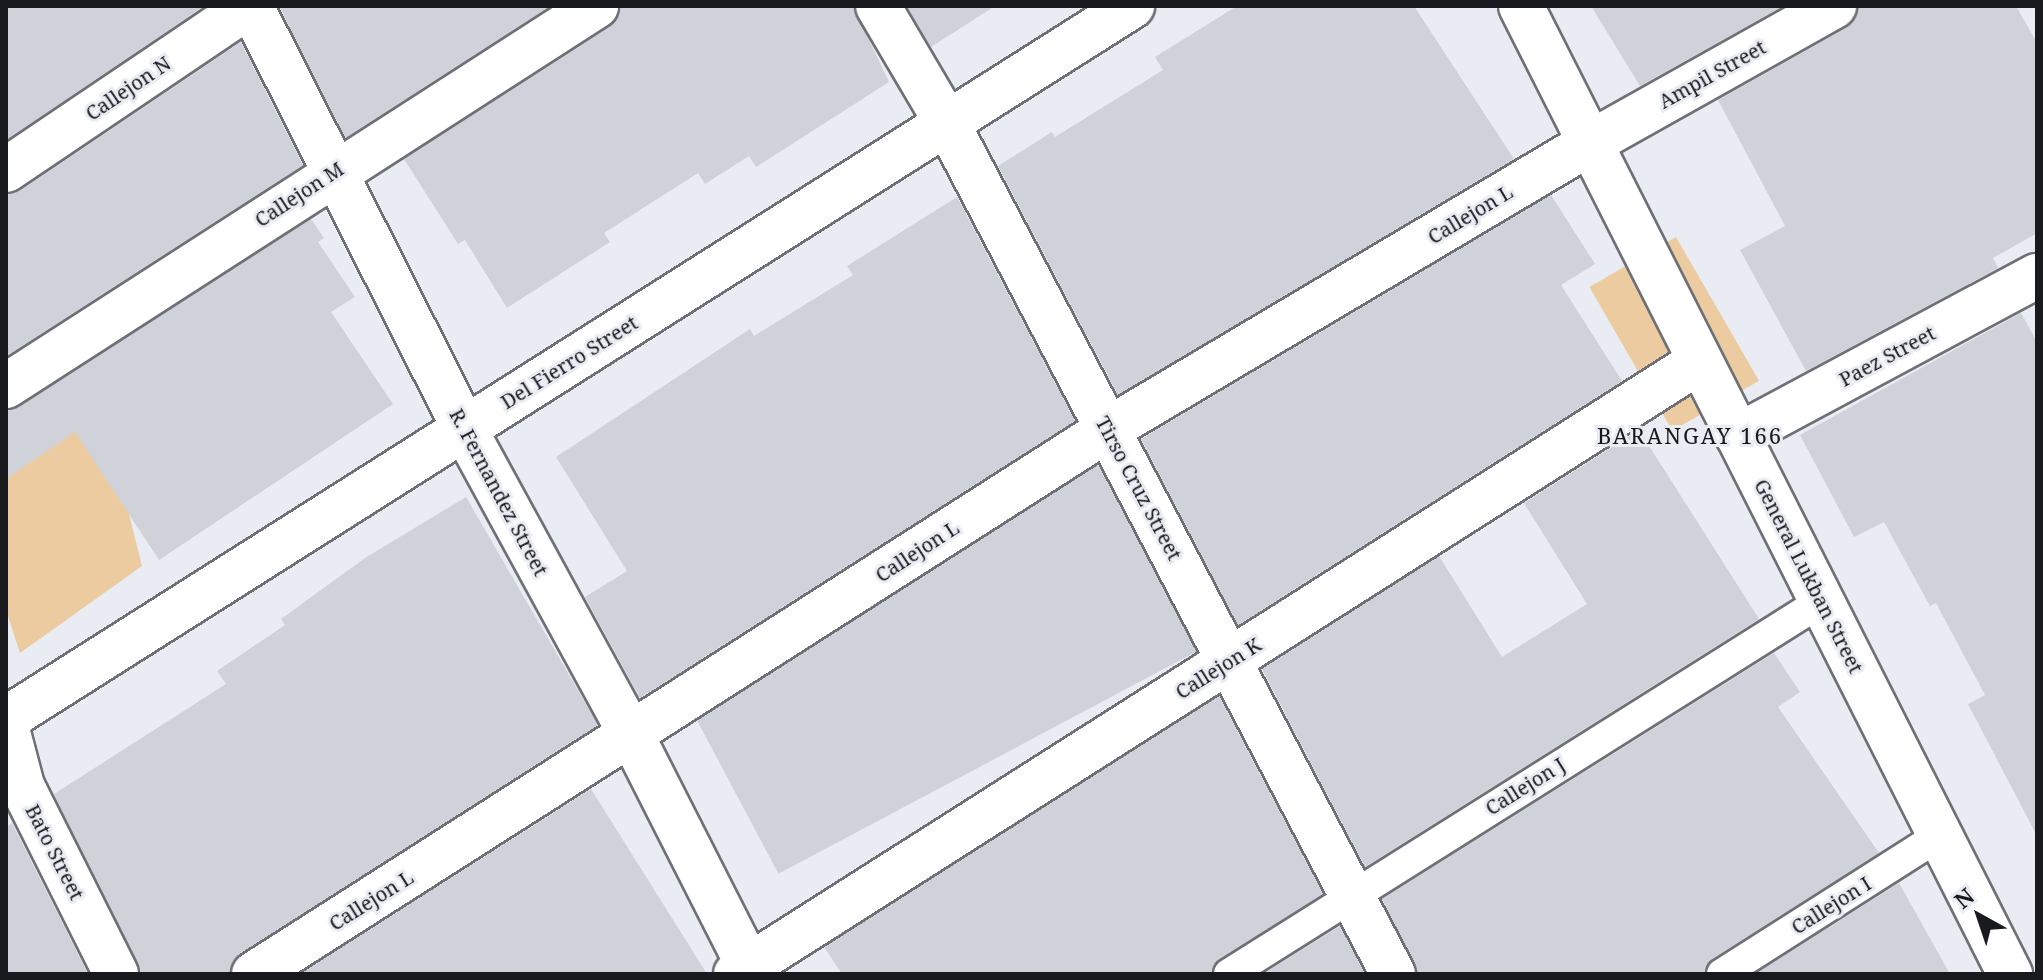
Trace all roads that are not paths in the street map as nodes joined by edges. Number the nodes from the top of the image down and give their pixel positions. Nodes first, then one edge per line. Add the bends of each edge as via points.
1 (250, 6) edge
2 (596, 6) edge
3 (878, 6) edge
4 (1132, 6) edge
5 (1521, 6) edge
6 (1834, 6) edge
7 (947, 123) junction
8 (1590, 143) junction
9 (6, 170) edge
10 (334, 171) junction
11 (2037, 276) edge
12 (1700, 361) junction
13 (6, 386) edge
14 (464, 428) junction
15 (1107, 430) junction
16 (1738, 436) junction
17 (1822, 601) junction
18 (1231, 661) junction
19 (6, 719) edge
20 (6, 725) edge
21 (631, 734) junction
22 (1940, 835) junction
23 (1350, 895) junction
24 (746, 971) edge
25 (116, 974) edge
26 (254, 974) edge
27 (1229, 974) edge
28 (1393, 974) edge
29 (1722, 974) edge
30 (2010, 974) edge

1 - 9 street, Callejon N
1 - 10 street, R. Fernandez Street
2 - 10 street, Callejon M
3 - 7 street, Tirso Cruz Street
4 - 7 street, Del Fierro Street
5 - 8 street, General Lukban Street
6 - 8 street, Ampil Street
7 - 14 street, Del Fierro Street
7 - 15 street, Tirso Cruz Street
8 - 12 street, General Lukban Street
8 - 15 street, Callejon L
10 - 13 street, Callejon M
10 - 14 street, R. Fernandez Street
11 - 16 street, Paez Street
12 - 16 street, General Lukban Street
12 - 18 street, Callejon K
14 - 19 street, Del Fierro Street
14 - 21 street, R. Fernandez Street
15 - 18 street, Tirso Cruz Street
15 - 21 street, Callejon L
16 - 17 street, General Lukban Street
17 - 22 street, General Lukban Street
17 - 23 lane, Callejon J
18 - 23 street, Tirso Cruz Street
18 - 24 street, Callejon K
20 - 25 street, Bato Street via 22,786
21 - 24 street, R. Fernandez Street
21 - 26 street, Callejon L
22 - 29 lane, Callejon I
22 - 30 street, General Lukban Street
23 - 27 lane, Callejon J
23 - 28 street, Tirso Cruz Street

